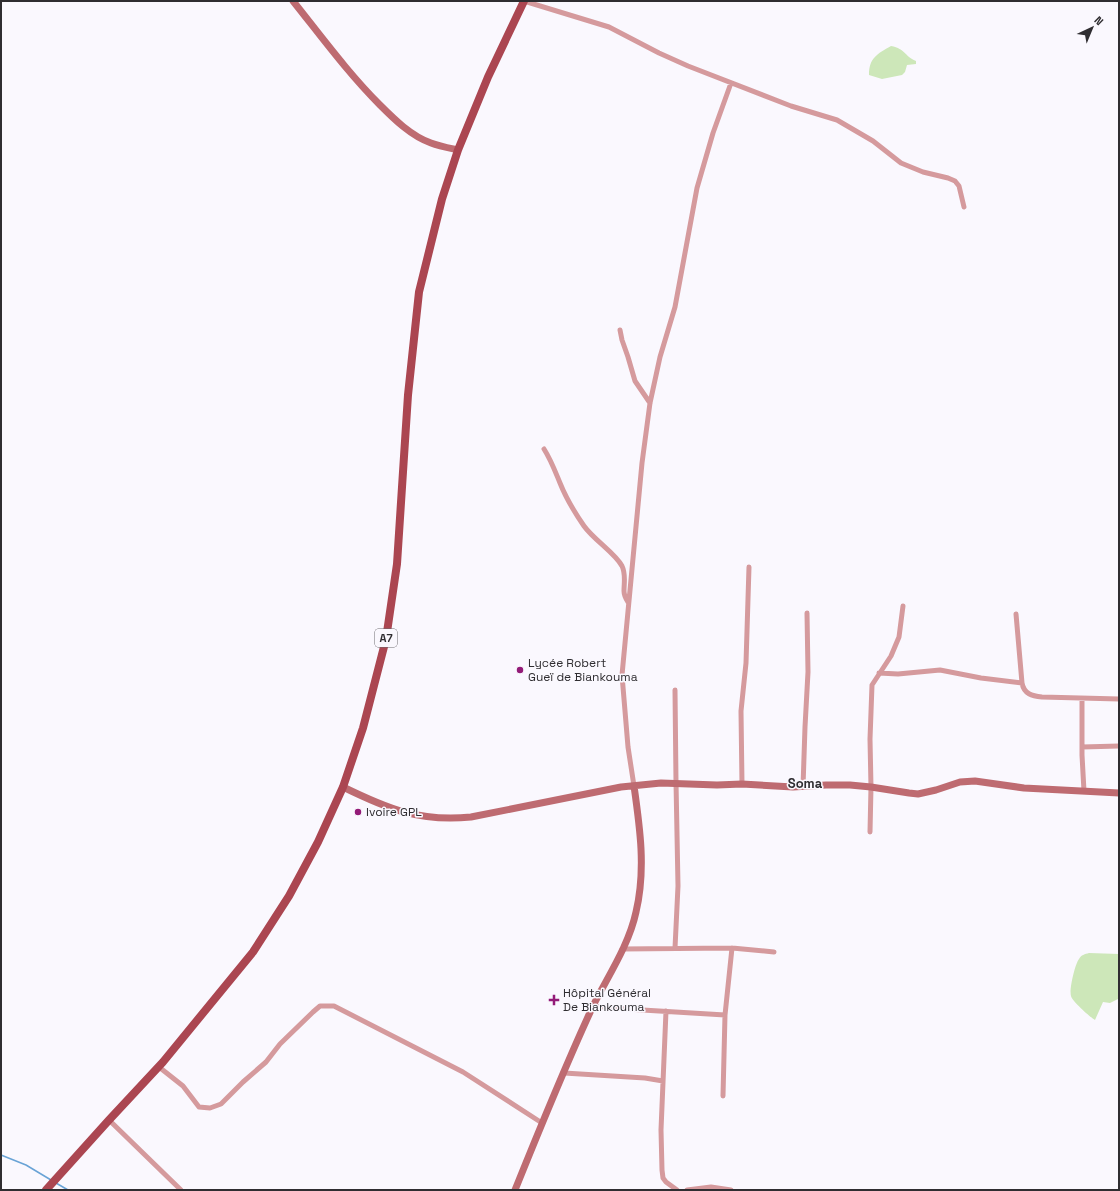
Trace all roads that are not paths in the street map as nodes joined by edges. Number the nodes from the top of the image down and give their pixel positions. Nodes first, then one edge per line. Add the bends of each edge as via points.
1 (293, 1) edge
2 (524, 1) edge
3 (731, 83) junction
4 (458, 150) junction
5 (964, 207) dead end
6 (620, 330) dead end
7 (650, 403) junction
8 (544, 450) dead end
9 (749, 568) dead end
10 (629, 605) junction
11 (903, 606) dead end
12 (807, 613) dead end
13 (1016, 614) dead end
14 (879, 673) junction
15 (1022, 683) junction
16 (675, 690) dead end
17 (1082, 698) junction
18 (1119, 699) edge
19 (1119, 746) edge
20 (1082, 747) junction
21 (676, 782) junction
22 (742, 784) junction
23 (343, 786) junction
24 (634, 786) junction
25 (803, 787) junction
26 (871, 787) junction
27 (1084, 791) junction
28 (1119, 793) edge
29 (870, 832) dead end
30 (675, 948) junction
31 (732, 948) junction
32 (622, 949) junction
33 (774, 952) dead end
34 (593, 1006) junction
35 (666, 1011) junction
36 (725, 1015) junction
37 (159, 1067) junction
38 (564, 1073) junction
39 (663, 1081) junction
40 (723, 1096) dead end
41 (108, 1120) junction
42 (542, 1123) junction
43 (46, 1190) edge
44 (181, 1190) edge
45 (515, 1190) edge
46 (677, 1190) edge
47 (687, 1190) edge
48 (731, 1190) edge

1 - 4 street via 365,90 391,116 431,143
2 - 3 street via 609,27 659,54
2 - 4 main road, A7 via 488,77
3 - 5 street via 837,120 873,141 901,163 955,181 959,186
3 - 7 street via 697,188 675,307
4 - 23 main road, A7 via 442,199 419,292 408,395 397,564 386,639 364,728
6 - 7 street via 635,381
7 - 10 street
8 - 10 street via 584,527 622,567 625,577 624,592
9 - 22 street via 746,663 741,711
10 - 24 street via 622,675 627,740
11 - 14 street via 899,637 891,656
12 - 25 street via 808,672
13 - 15 street
14 - 15 street via 940,670
14 - 26 street via 872,685 870,703
15 - 17 street via 1027,693 1035,696
16 - 21 street
17 - 18 street
17 - 20 street
19 - 20 street
20 - 27 street
21 - 22 street
21 - 24 street
21 - 30 street via 678,886
22 - 25 street
23 - 24 street via 393,809 425,817 447,819 470,817
23 - 37 main road, A7 via 318,842 289,896 253,952
24 - 32 street via 642,845 642,865 636,913
25 - 26 street
26 - 27 street via 918,794 960,782 975,781 1024,788
26 - 29 street
27 - 28 street
30 - 31 street
30 - 32 street
31 - 33 street
31 - 36 street
32 - 34 street
34 - 35 street
34 - 38 street
35 - 36 street
35 - 39 street
36 - 40 street
37 - 41 main road, A7
37 - 42 street via 183,1086 199,1107 210,1108 221,1104 266,1062 312,1012 320,1006 334,1006 463,1072
38 - 39 street
38 - 42 street
39 - 46 street via 663,1178
41 - 43 main road, A7
41 - 44 street
42 - 45 street
47 - 48 street via 711,1187

